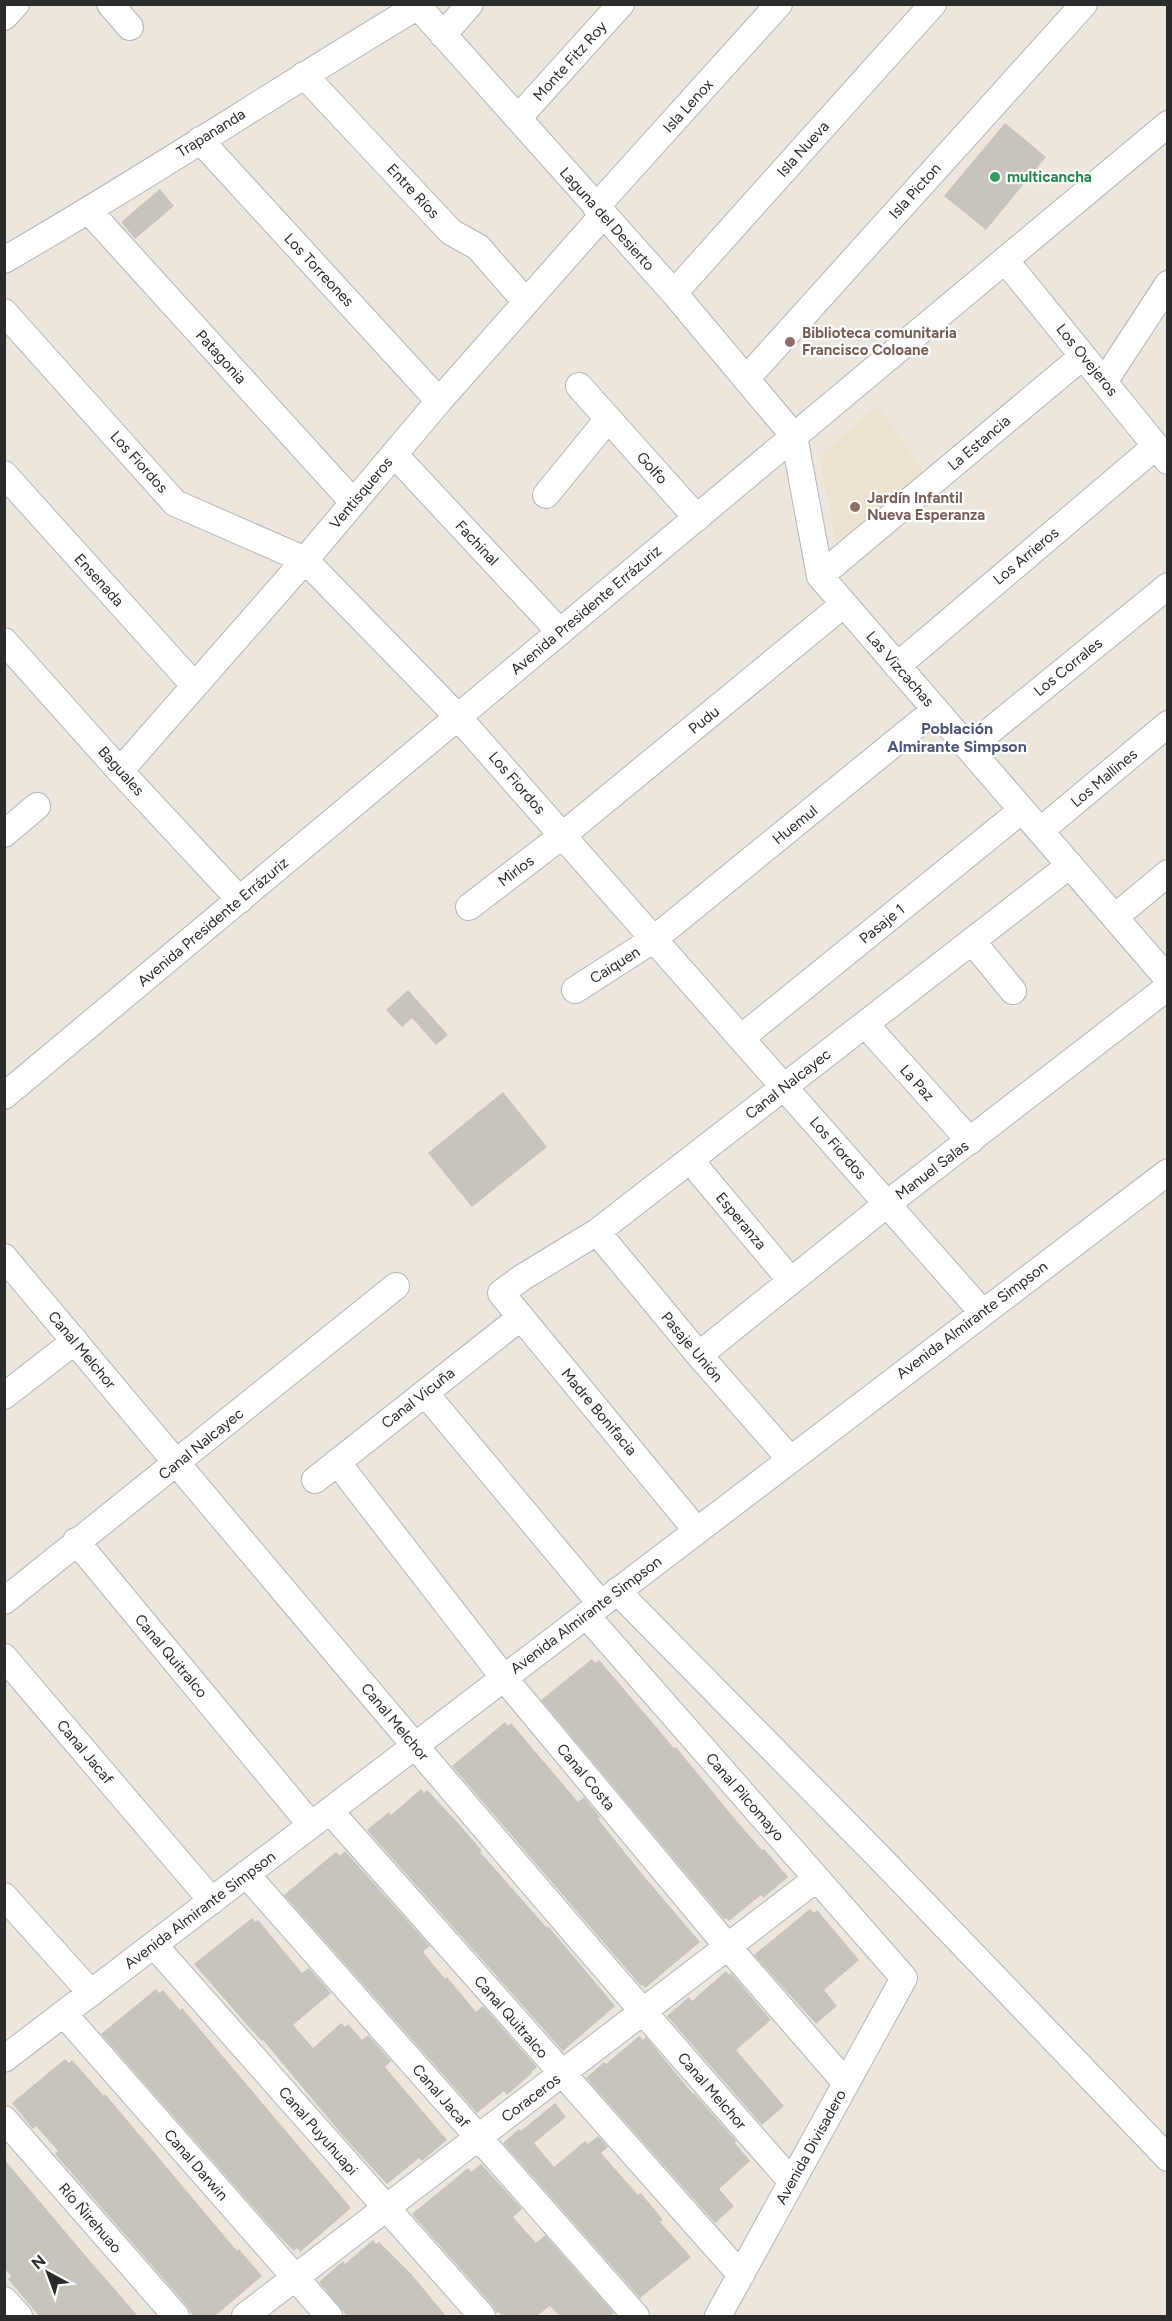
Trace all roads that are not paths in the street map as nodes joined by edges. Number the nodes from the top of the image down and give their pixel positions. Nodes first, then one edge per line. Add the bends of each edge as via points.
1 (16, 4) edge
2 (110, 4) edge
3 (470, 4) edge
4 (621, 4) edge
5 (779, 4) edge
6 (933, 4) edge
7 (1084, 4) edge
8 (417, 5) edge
9 (4, 17) edge
10 (130, 27) dead end
11 (443, 35) junction
12 (304, 75) junction
13 (519, 118) junction
14 (1167, 124) edge
15 (200, 140) junction
16 (89, 211) junction
17 (600, 211) junction
18 (4, 260) edge
19 (1005, 260) junction
20 (1167, 284) edge
21 (674, 293) junction
22 (526, 302) junction
23 (4, 312) edge
24 (1083, 356) junction
25 (747, 378) junction
26 (1104, 382) junction
27 (579, 386) dead end
28 (439, 401) junction
29 (608, 419) junction
30 (794, 436) junction
31 (394, 454) junction
32 (1162, 454) edge
33 (4, 474) edge
34 (546, 495) dead end
35 (354, 502) junction
36 (697, 518) junction
37 (304, 560) junction
38 (820, 576) junction
39 (1167, 586) edge
40 (844, 604) junction
41 (560, 632) junction
42 (4, 641) edge
43 (897, 666) junction
44 (194, 685) junction
45 (935, 710) junction
46 (458, 717) junction
47 (1167, 724) edge
48 (969, 748) junction
49 (120, 771) junction
50 (37, 806) dead end
51 (1022, 810) junction
52 (1040, 831) junction
53 (4, 834) edge
54 (563, 836) junction
55 (1070, 865) junction
56 (1167, 873) edge
57 (240, 900) junction
58 (469, 907) dead end
59 (1115, 917) junction
60 (654, 939) junction
61 (972, 941) junction
62 (1167, 979) edge
63 (1167, 987) edge
64 (575, 990) dead end
65 (1013, 991) dead end
66 (865, 1024) junction
67 (741, 1038) junction
68 (784, 1087) junction
69 (4, 1096) edge
70 (970, 1141) junction
71 (690, 1160) junction
72 (1167, 1172) edge
73 (887, 1204) junction
74 (597, 1232) junction
75 (4, 1257) edge
76 (791, 1281) junction
77 (396, 1286) dead end
78 (501, 1293) joint
79 (982, 1312) junction
80 (521, 1317) junction
81 (75, 1341) junction
82 (699, 1355) junction
83 (425, 1392) junction
84 (4, 1396) edge
85 (790, 1459) junction
86 (337, 1462) junction
87 (177, 1463) junction
88 (315, 1480) dead end
89 (697, 1531) junction
90 (76, 1541) junction
91 (4, 1601) edge
92 (602, 1603) junction
93 (4, 1657) edge
94 (504, 1678) junction
95 (415, 1746) junction
96 (321, 1818) junction
97 (246, 1874) junction
98 (816, 1879) junction
99 (4, 1896) edge
100 (212, 1901) junction
101 (154, 1945) junction
102 (728, 1947) junction
103 (904, 1978) joint
104 (91, 1993) junction
105 (642, 2012) junction
106 (64, 2014) junction
107 (4, 2059) edge
108 (562, 2074) junction
109 (846, 2083) junction
110 (4, 2119) edge
111 (478, 2138) junction
112 (1167, 2158) edge
113 (792, 2182) junction
114 (387, 2209) junction
115 (741, 2275) junction
116 (295, 2278) junction
117 (4, 2300) edge
118 (19, 2316) edge
119 (177, 2316) edge
120 (245, 2316) edge
121 (329, 2316) edge
122 (482, 2316) edge
123 (636, 2316) edge
124 (718, 2316) edge

1 - 9 street
2 - 10 street
3 - 11 street
4 - 13 street, Monte Fitz Roy
5 - 17 street, Isla Lenox
6 - 21 street, Isla Nueva
7 - 25 street, Isla Picton
8 - 11 street, Laguna del Desierto
8 - 12 street, Trapananda
11 - 13 street, Laguna del Desierto
12 - 15 street, Trapananda
12 - 22 street, Entre Ríos via 451,232 478,247
13 - 17 street, Laguna del Desierto
14 - 19 street, Avenida Presidente Errázuriz
15 - 16 street, Trapananda
15 - 28 street, Los Torreones
16 - 18 street, Trapananda
16 - 35 street, Patagonia
17 - 21 street, Laguna del Desierto
17 - 22 street, Ventisqueros
19 - 24 street, Los Ovejeros
19 - 30 street, Avenida Presidente Errázuriz
20 - 26 street
21 - 25 street, Laguna del Desierto
22 - 28 street, Ventisqueros
23 - 37 street, Los Fiordos via 175,503
24 - 26 street, Los Ovejeros
24 - 38 street, La Estancia
25 - 30 street, Laguna del Desierto
26 - 32 street, Los Ovejeros
27 - 29 street, Golfo
28 - 31 street, Ventisqueros
29 - 34 street
29 - 36 street, Golfo
30 - 36 street, Avenida Presidente Errázuriz
30 - 38 street
31 - 35 street, Ventisqueros
31 - 41 street, Fachinal
32 - 43 street, Los Arrieros
33 - 44 street, Ensenada
35 - 37 street, Ventisqueros
36 - 41 street, Avenida Presidente Errázuriz
37 - 44 street, Ventisqueros
37 - 46 street, Los Fiordos
38 - 40 street, Las Vizcachas
39 - 48 street, Los Corrales
40 - 43 street, Las Vizcachas
40 - 54 street, Pudu
41 - 46 street, Avenida Presidente Errázuriz
42 - 49 street, Baguales
43 - 45 street, Las Vizcachas
44 - 49 street, Ventisqueros
45 - 48 street, Las Vizcachas
45 - 60 street, Huemul
46 - 54 street, Los Fiordos
46 - 57 street, Avenida Presidente Errázuriz
47 - 52 street, Los Mallines
48 - 51 street, Las Vizcachas
49 - 57 street, Baguales
50 - 53 street
51 - 52 street, Las Vizcachas
51 - 67 street, Pasaje 1
52 - 55 street, Las Vizcachas
54 - 58 street, Mirlos
54 - 60 street, Los Fiordos
55 - 59 street, Las Vizcachas
55 - 61 street, Canal Nalcayec
56 - 59 street
57 - 69 street, Avenida Presidente Errázuriz
59 - 62 street, Las Vizcachas
60 - 64 street, Caiquen
60 - 67 street, Los Fiordos
61 - 65 street
61 - 66 street, Canal Nalcayec
63 - 70 street, Manuel Salas
66 - 68 street, Canal Nalcayec
66 - 70 street, La Paz
67 - 68 street, Los Fiordos
68 - 71 street, Canal Nalcayec
68 - 73 street, Los Fiordos
70 - 73 street, Manuel Salas
71 - 74 street, Canal Nalcayec
71 - 76 street, Esperanza
72 - 79 street, Avenida Almirante Simpson
73 - 76 street, Manuel Salas
73 - 79 street, Los Fiordos
74 - 78 street, Canal Nalcayec
74 - 82 street, Pasaje Unión
75 - 81 street, Canal Melchor
76 - 82 street, Manuel Salas
77 - 87 street, Canal Nalcayec
78 - 80 street, Madre Bonifacia
79 - 85 street, Avenida Almirante Simpson
80 - 83 street, Canal Vicuña
80 - 89 street, Madre Bonifacia
81 - 84 street
81 - 87 street, Canal Melchor
82 - 85 street, Pasaje Unión
83 - 86 street, Canal Vicuña
83 - 92 street, Canal Pilcomayo
85 - 89 street, Avenida Almirante Simpson
86 - 88 street, Canal Vicuña
86 - 94 street, Canal Costa
87 - 90 street, Canal Nalcayec
87 - 95 street, Canal Melchor
89 - 92 street, Avenida Almirante Simpson
90 - 91 street, Canal Nalcayec
90 - 96 street, Canal Quitralco
92 - 94 street, Avenida Almirante Simpson
92 - 98 street, Canal Pilcomayo
92 - 112 street via 880,1858
93 - 100 street, Canal Jacaf
94 - 95 street, Avenida Almirante Simpson
94 - 102 street, Canal Costa
95 - 96 street, Avenida Almirante Simpson
95 - 105 street, Canal Melchor
96 - 97 street, Avenida Almirante Simpson
96 - 108 street, Canal Quitralco
97 - 100 street, Avenida Almirante Simpson
97 - 111 street, Canal Jacaf
98 - 102 street, Coraceros
98 - 103 street, Canal Pilcomayo
99 - 104 street
100 - 101 street, Avenida Almirante Simpson
101 - 104 street, Avenida Almirante Simpson
101 - 114 street, Canal Puyuhuapi
102 - 105 street, Coraceros
102 - 109 street, Canal Costa
103 - 109 street, Avenida Divisadero
104 - 106 street, Avenida Almirante Simpson
105 - 108 street, Coraceros
105 - 113 street, Canal Melchor
106 - 107 street, Avenida Almirante Simpson
106 - 116 street, Canal Darwin
108 - 111 street, Coraceros
108 - 115 street, Canal Quitralco
109 - 113 street, Avenida Divisadero
110 - 119 street, Río Ñirehuao
111 - 114 street, Coraceros
111 - 123 street, Canal Jacaf
113 - 115 street, Avenida Divisadero
114 - 116 street, Coraceros
114 - 122 street, Canal Puyuhuapi
115 - 124 street, Avenida Divisadero
116 - 120 street, Coraceros
116 - 121 street, Canal Darwin
117 - 118 street

